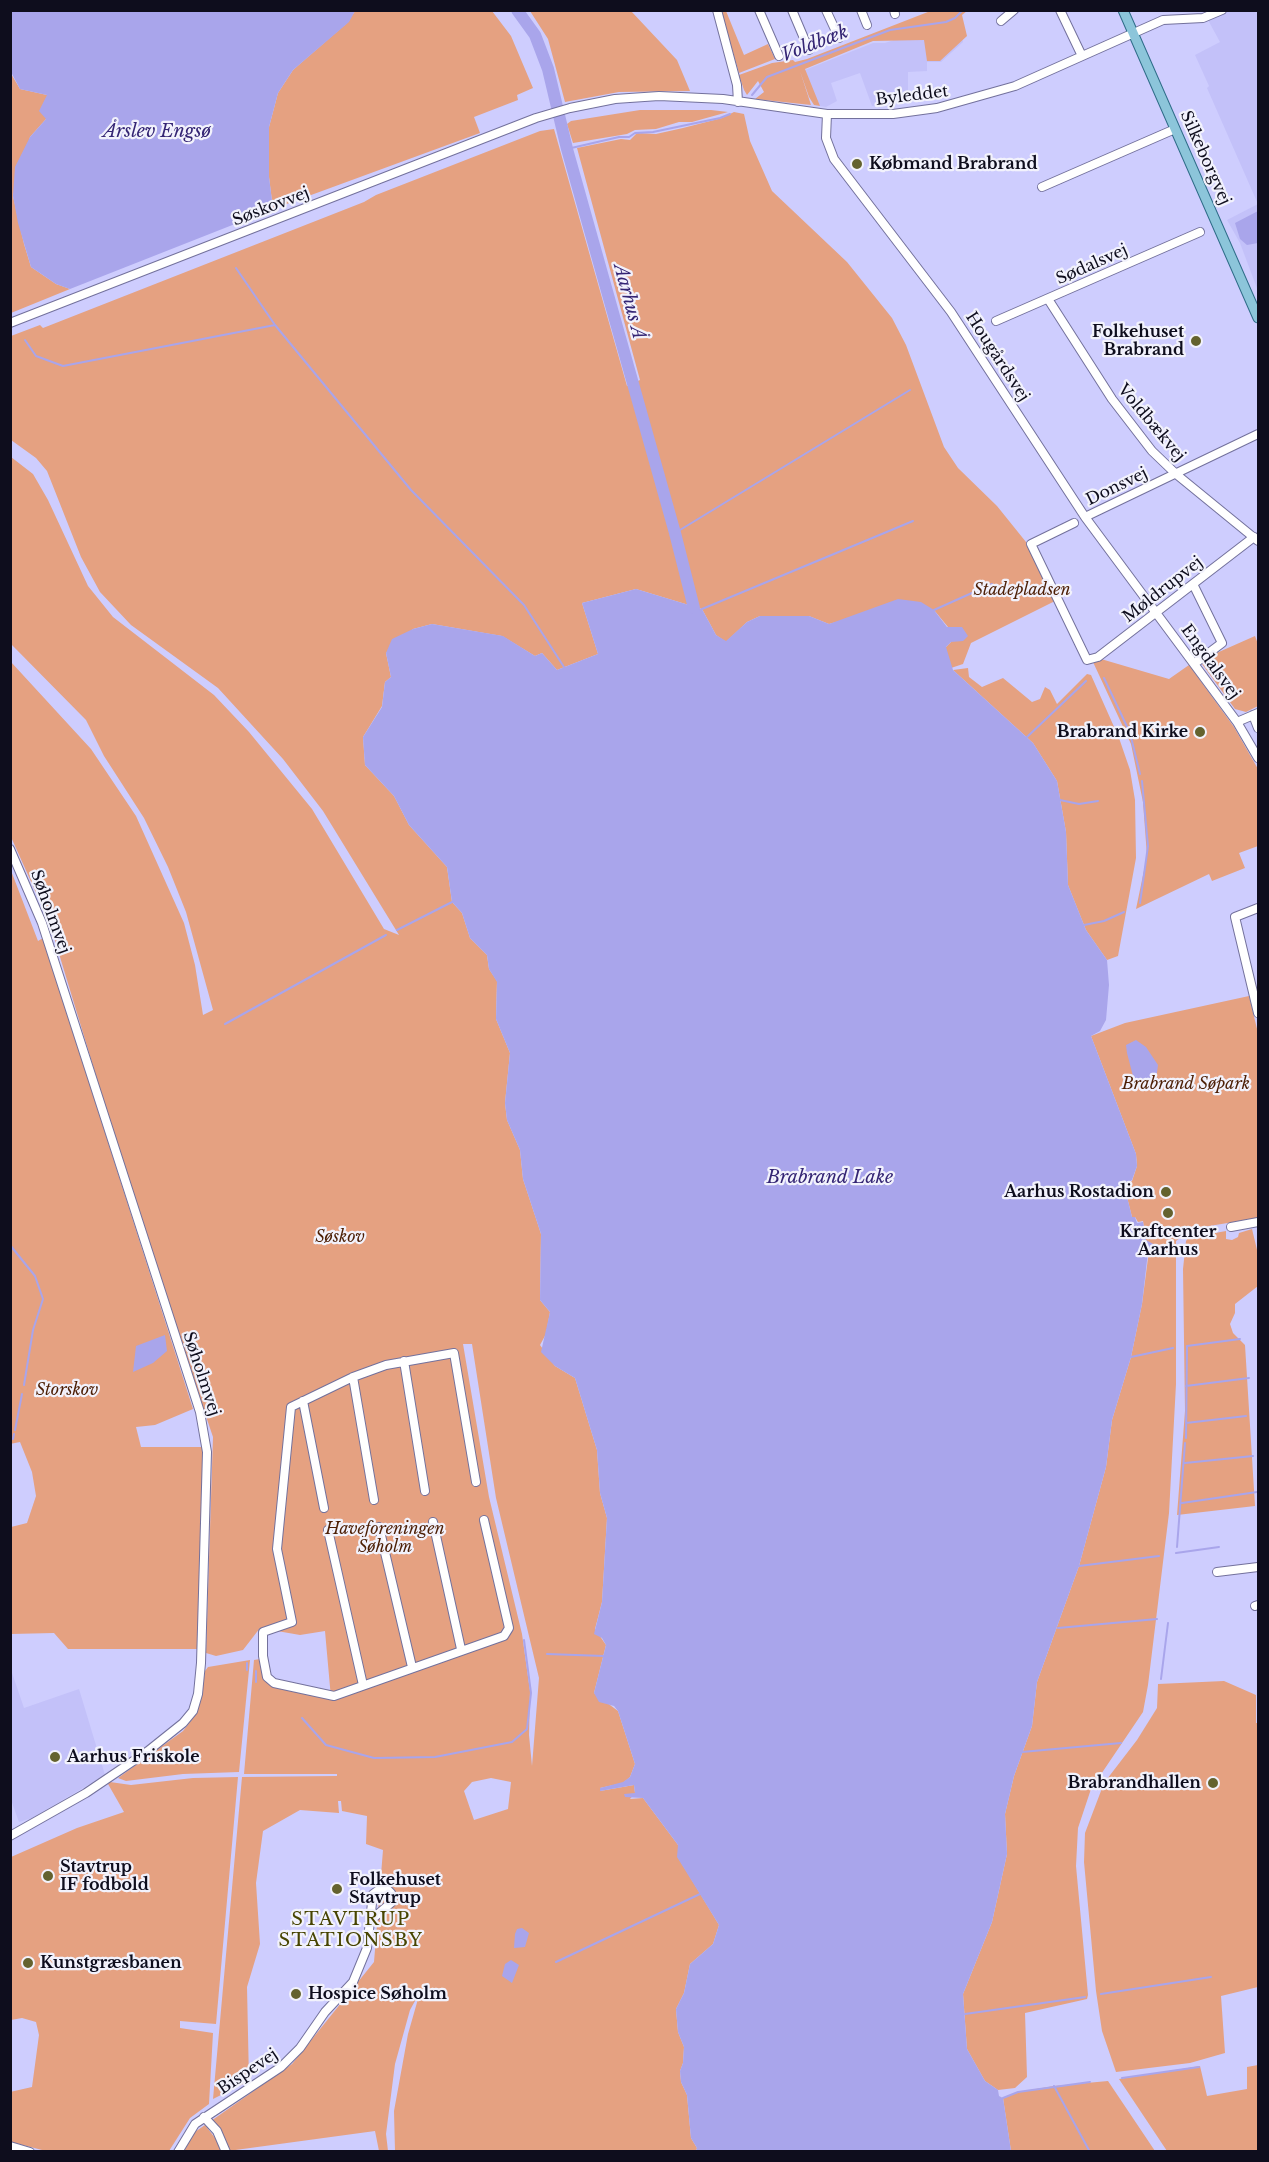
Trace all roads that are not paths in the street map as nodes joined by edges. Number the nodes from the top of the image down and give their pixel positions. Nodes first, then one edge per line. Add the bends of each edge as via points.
1 (717, 10) edge
2 (759, 10) edge
3 (792, 10) edge
4 (826, 10) edge
5 (861, 10) edge
6 (1014, 10) edge
7 (1060, 10) edge
8 (1124, 10) edge
9 (1222, 10) edge
10 (1001, 21) dead end
11 (867, 25) dead end
12 (1133, 33) junction
13 (839, 38) dead end
14 (808, 50) dead end
15 (779, 56) dead end
16 (1082, 56) junction
17 (738, 102) junction
18 (827, 114) junction
19 (1175, 129) junction
20 (1042, 187) dead end
21 (1200, 232) dead end
22 (1048, 299) junction
23 (1258, 318) edge
24 (996, 321) dead end
25 (10, 323) edge
26 (1258, 434) edge
27 (1176, 474) junction
28 (1085, 517) junction
29 (1074, 523) dead end
30 (1256, 539) edge
31 (1193, 584) junction
32 (1157, 613) junction
33 (1194, 664) junction
34 (1256, 714) edge
35 (1237, 722) junction
36 (1258, 728) edge
37 (1258, 758) edge
38 (10, 849) edge
39 (1258, 908) edge
40 (1258, 1013) edge
41 (1258, 1222) edge
42 (1231, 1227) dead end
43 (404, 1361) junction
44 (353, 1377) junction
45 (303, 1401) junction
46 (476, 1482) dead end
47 (425, 1491) dead end
48 (374, 1500) dead end
49 (324, 1508) dead end
50 (484, 1520) dead end
51 (433, 1522) dead end
52 (379, 1527) dead end
53 (328, 1530) dead end
54 (1258, 1567) edge
55 (1217, 1572) dead end
56 (461, 1649) junction
57 (412, 1667) junction
58 (363, 1685) junction
59 (10, 1836) edge
60 (370, 1921) dead end
61 (204, 2117) junction
62 (10, 2146) edge
63 (30, 2151) edge
64 (178, 2151) edge
65 (226, 2151) edge

1 - 17 street
2 - 15 street
3 - 14 street
4 - 13 street
5 - 11 street
6 - 10 street
7 - 16 street
8 - 12 main road, Silkeborgvej
9 - 12 street, Byleddet via 1203,18 1168,19
12 - 16 street, Byleddet
12 - 19 main road, Silkeborgvej
16 - 18 street, Byleddet via 1015,86 947,106 893,114
17 - 18 street, Byleddet
17 - 25 street, Søskovvej via 659,96 615,99 544,115
18 - 28 street, Hougårdsvej via 826,138 834,159 951,312
19 - 20 street
19 - 23 main road, Silkeborgvej
21 - 22 street, Sødalsvej
22 - 24 street, Sødalsvej
22 - 27 street, Voldbækvej via 1112,399 1152,451
26 - 27 street, Donsvej
27 - 28 street, Donsvej
27 - 30 street, Voldbækvej
28 - 32 street, Hougårdsvej
29 - 32 street, Møldrupvej via 1031,544 1087,660 1098,657
30 - 31 street, Møldrupvej
31 - 32 street, Møldrupvej
31 - 33 street via 1222,643
32 - 33 street, Engdalsvej
33 - 35 street, Engdalsvej
34 - 35 street
34 - 36 street
35 - 37 street, Engdalsvej
38 - 59 street, Søholmvej via 42,923 200,1412 207,1452 201,1663 192,1711 171,1735 148,1751 86,1793
39 - 40 street via 1235,917
41 - 42 street
43 - 44 street
43 - 46 street via 454,1353
43 - 47 street
44 - 45 street
44 - 48 street
45 - 49 street
45 - 58 street via 290,1411 277,1549 292,1622 263,1632 265,1669 274,1683 328,1696
50 - 56 street via 509,1633
51 - 56 street
52 - 57 street
53 - 58 street
54 - 55 street
56 - 57 street
57 - 58 street
60 - 61 street, Bispevej via 367,1948 352,1982 300,2048 281,2067
61 - 64 street, Bispevej
61 - 65 street via 217,2131
62 - 63 street

